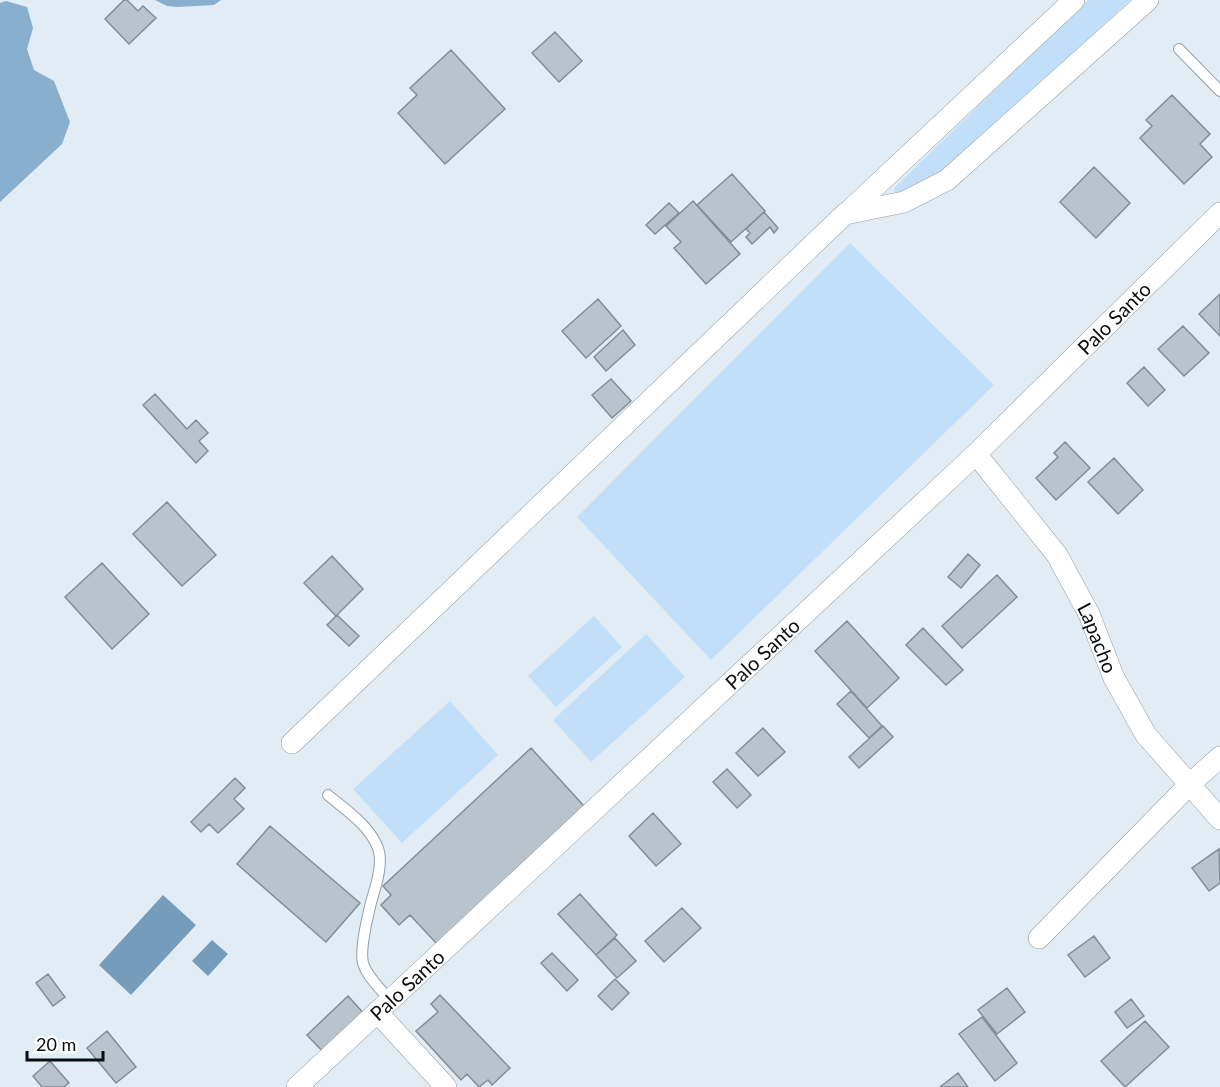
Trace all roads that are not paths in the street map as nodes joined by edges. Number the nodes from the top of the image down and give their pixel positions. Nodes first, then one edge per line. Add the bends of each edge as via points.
1 (1074, 0) edge
2 (1148, 0) edge
3 (1179, 49) dead end
4 (1220, 91) edge
5 (1220, 213) edge
6 (845, 214) junction
7 (976, 454) junction
8 (292, 743) dead end
9 (1220, 757) edge
10 (1190, 784) junction
11 (328, 795) dead end
12 (1220, 819) edge
13 (1039, 938) dead end
14 (384, 1006) junction
15 (297, 1087) edge
16 (446, 1087) edge

1 - 6 street
2 - 6 street via 947,180 904,202
3 - 4 lane
5 - 7 street, Palo Santo
6 - 8 street
7 - 10 street, Lapacho via 1057,555 1089,614 1114,678 1146,735
7 - 14 street, Palo Santo
9 - 10 street
10 - 12 street, Lapacho
10 - 13 street
11 - 14 lane via 365,826 379,850 380,873 362,958
14 - 15 street, Palo Santo
14 - 16 street

